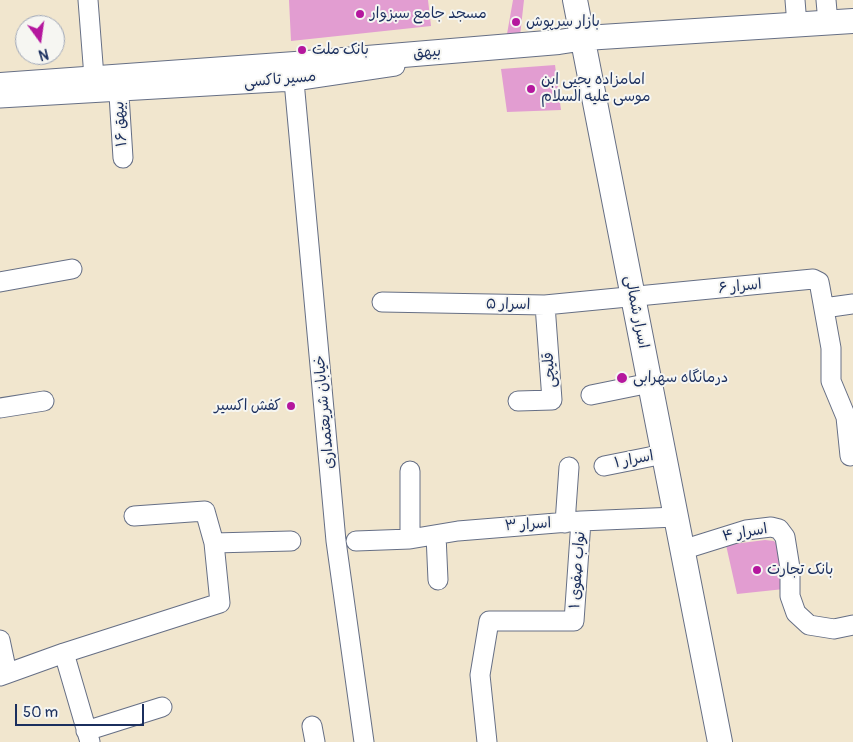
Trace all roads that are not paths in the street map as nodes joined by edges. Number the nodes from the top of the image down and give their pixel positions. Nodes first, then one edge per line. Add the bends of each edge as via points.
1 (88, 0) edge
2 (575, 0) edge
3 (794, 0) edge
4 (827, 11) edge
5 (853, 21) edge
6 (797, 25) junction
7 (582, 38) junction
8 (559, 42) junction
9 (94, 77) junction
10 (294, 81) junction
11 (118, 84) junction
12 (0, 85) edge
13 (0, 98) edge
14 (124, 158) dead end
15 (72, 269) dead end
16 (0, 282) edge
17 (633, 298) junction
18 (382, 302) dead end
19 (853, 304) edge
20 (545, 305) junction
21 (824, 308) junction
22 (650, 383) junction
23 (591, 395) dead end
24 (44, 401) dead end
25 (518, 401) dead end
26 (0, 408) edge
27 (664, 454) junction
28 (850, 456) dead end
29 (604, 466) dead end
30 (568, 467) dead end
31 (410, 470) dead end
32 (134, 516) dead end
33 (676, 518) junction
34 (573, 522) junction
35 (436, 535) junction
36 (410, 539) junction
37 (291, 541) dead end
38 (356, 541) dead end
39 (214, 543) junction
40 (682, 550) junction
41 (438, 580) dead end
42 (853, 625) edge
43 (0, 640) edge
44 (64, 653) junction
45 (4, 675) edge
46 (162, 707) dead end
47 (88, 736) edge
48 (364, 742) edge
49 (487, 742) edge
50 (719, 742) edge

1 - 9 street
2 - 7 main road, اسرار شمالی
3 - 6 street
4 - 5 main road, بیهق
4 - 6 main road, بیهق
6 - 7 main road, بیهق
7 - 8 main road, بیهق
7 - 17 main road, اسرار شمالی
8 - 10 street, مسیر تاکسی
8 - 11 main road, بیهق
9 - 11 main road, بیهق
9 - 12 main road, بیهق
10 - 11 street, مسیر تاکسی
10 - 48 street, خیابان شریعتمداری via 336,541
11 - 13 street, مسیر تاکسی
11 - 14 street, بیهق ۱۶
15 - 16 street
17 - 20 street, اسرار ۵
17 - 21 street, اسرار ۶ via 814,279 819,282
17 - 22 main road, اسرار شمالی
18 - 20 street, اسرار ۵
19 - 21 street
20 - 25 street, قلیچی via 552,400
21 - 28 street via 831,348 831,381 846,417
22 - 23 street
22 - 27 main road, اسرار شمالی
24 - 26 street
27 - 29 street, اسرار ۱
27 - 33 main road, اسرار شمالی
30 - 34 street
31 - 36 street
32 - 39 street via 205,511
33 - 34 street, اسرار ۳
33 - 40 main road, اسرار شمالی
34 - 35 street, اسرار ۳
34 - 49 street, نواب صفوی ۱ via 574,621 489,621 480,675
35 - 36 street, اسرار ۳
35 - 41 street
36 - 38 street, اسرار ۳
37 - 39 street
39 - 44 street via 220,603
40 - 42 street, اسرار ۴ via 746,530 771,526 779,529 785,536 790,596 796,613 809,625 834,629
40 - 50 main road, اسرار شمالی
43 - 45 street
44 - 45 street
44 - 47 street
46 - 47 street

